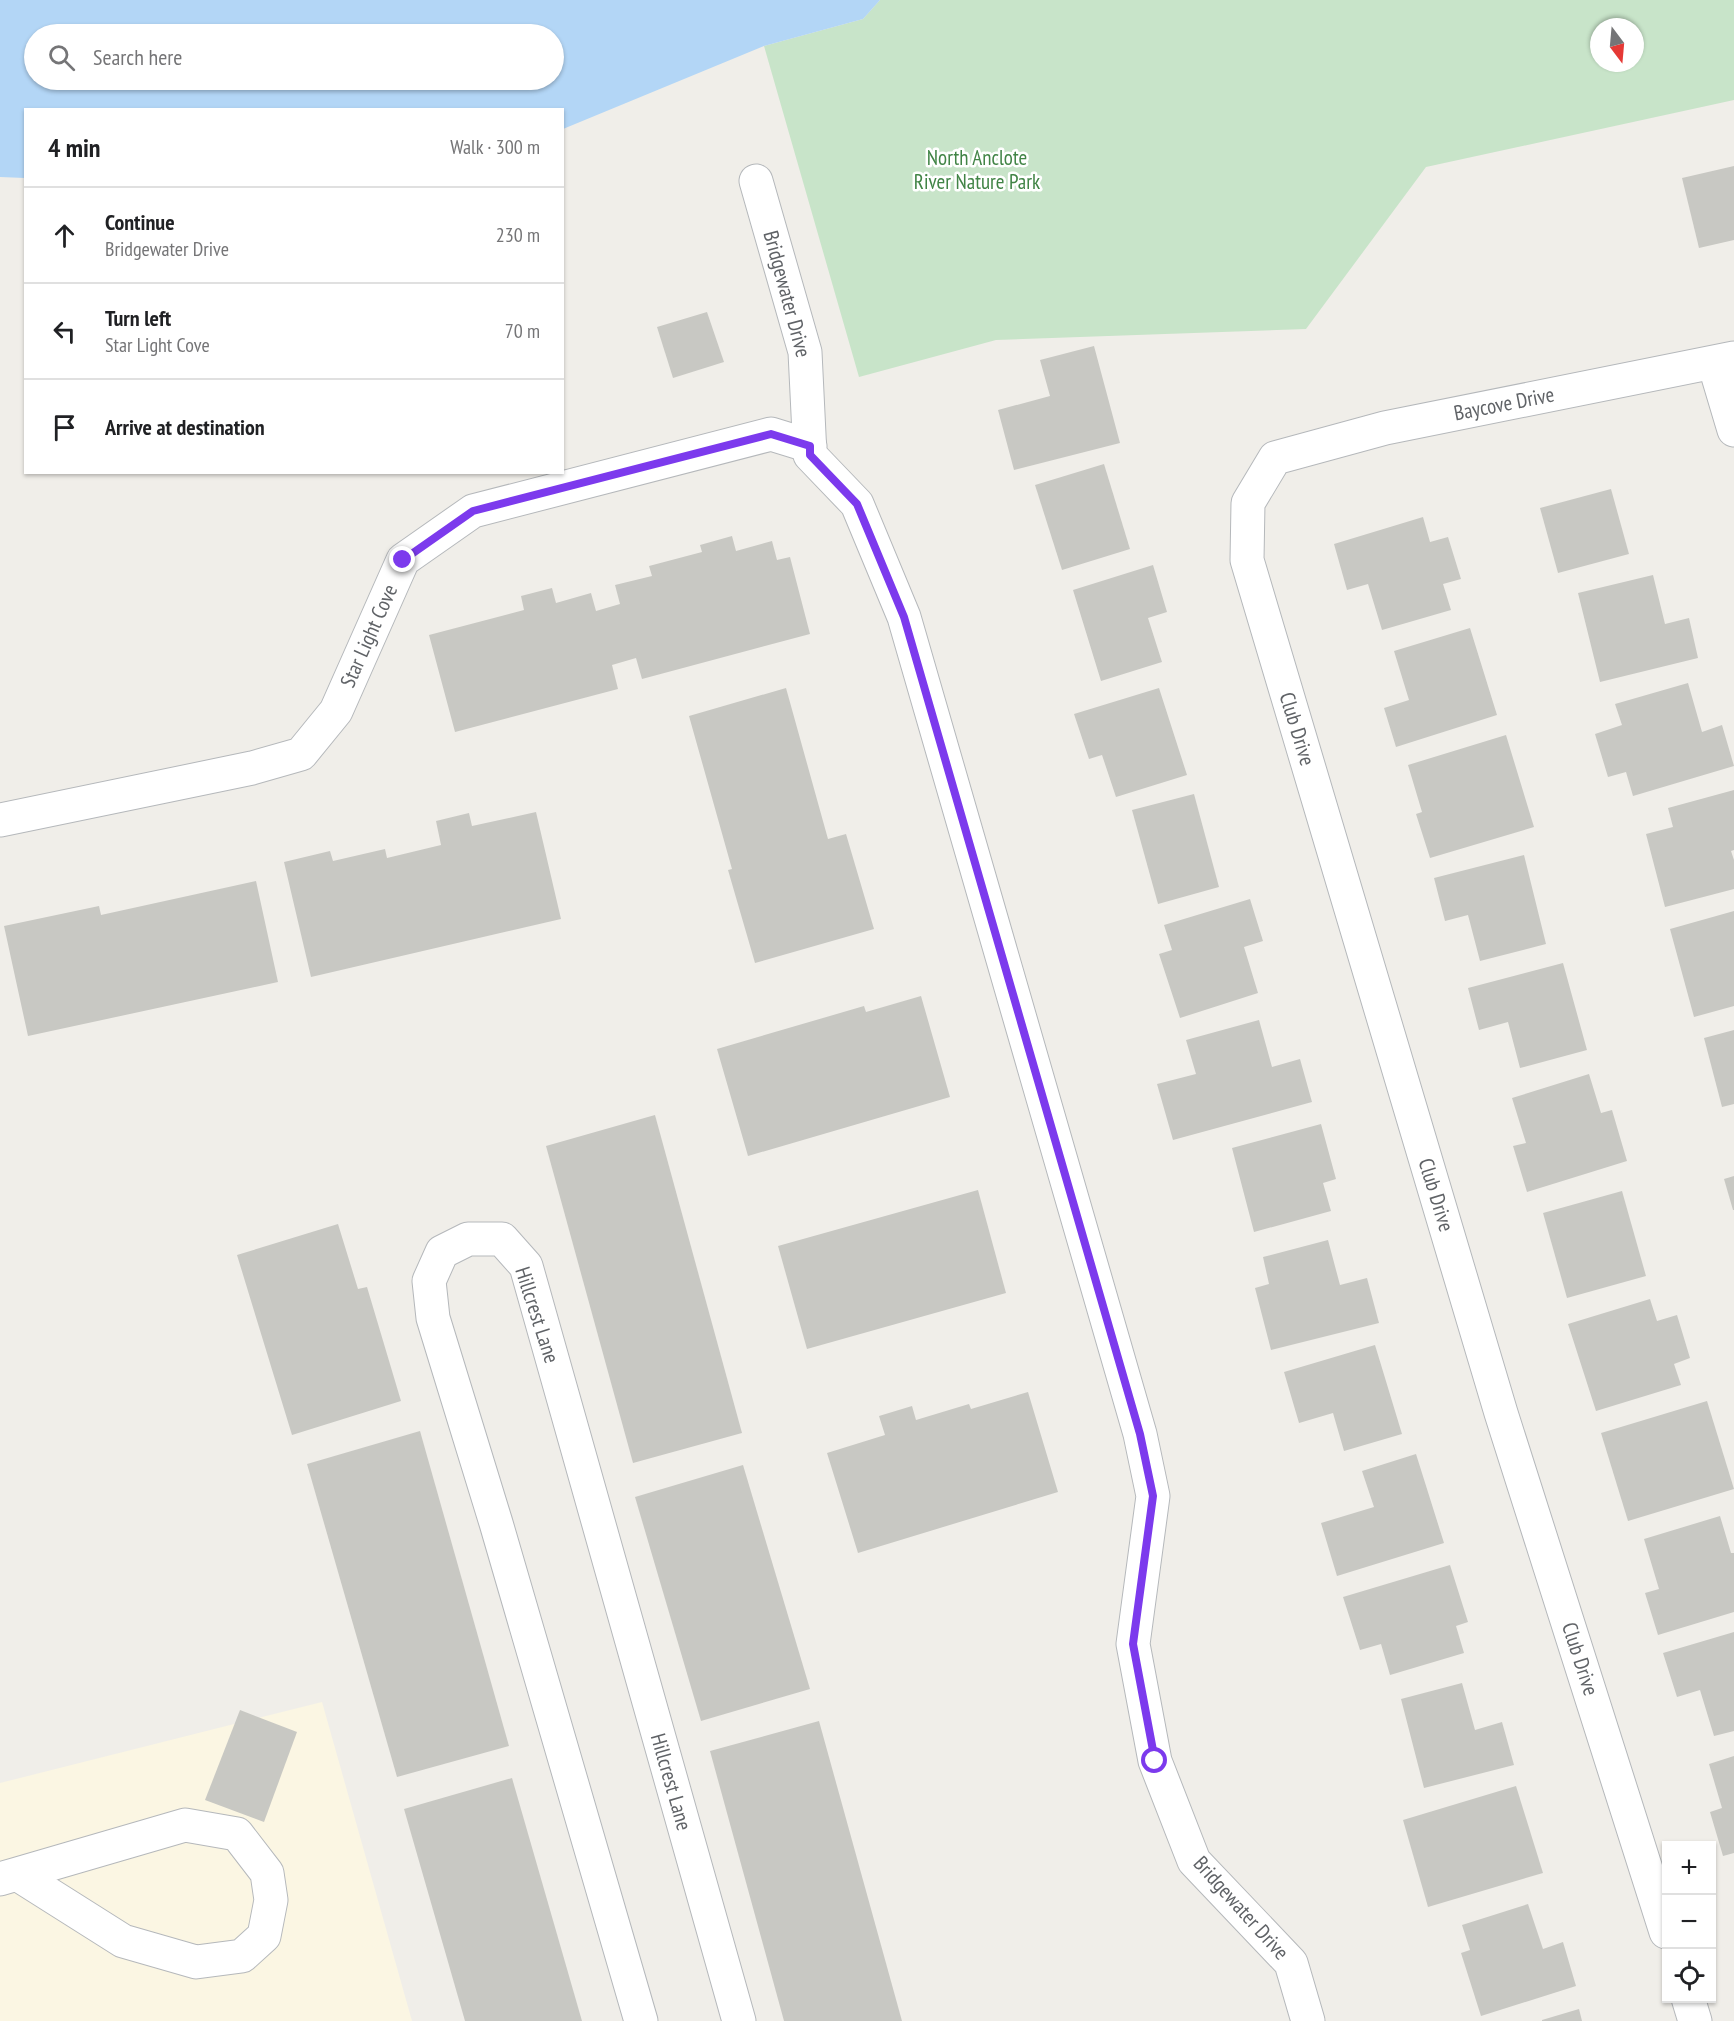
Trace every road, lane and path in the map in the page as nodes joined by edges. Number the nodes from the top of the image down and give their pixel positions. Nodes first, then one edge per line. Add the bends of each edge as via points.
1 (756, 181) dead end
2 (1724, 360) edge
3 (1734, 430) edge
4 (810, 446) junction
5 (1275, 458) joint
6 (0, 820) edge
7 (8, 1876) edge
8 (1662, 1919) edge
9 (1690, 2003) edge
10 (641, 2021) edge
11 (739, 2021) edge
12 (1308, 2021) edge
13 (1695, 2021) edge

1 - 4 street, Bridgewater Drive via 805,352
2 - 3 street
2 - 5 street, Baycove Drive via 1385,428
4 - 6 street, Star Light Cove via 771,434 473,511 403,560 336,711 301,754 252,768
4 - 12 street, Bridgewater Drive via 810,455 857,504 904,617 1140,1434 1153,1496 1133,1644 1155,1761 1194,1861 1291,1963
5 - 8 street, Club Drive via 1248,503 1247,560 1501,1413
7 - 7 street via 185,1825 237,1834 267,1873 271,1900 264,1936 242,1956 196,1962 123,1941
9 - 13 street
10 - 11 street, Hillcrest Lane via 433,1318 429,1281 442,1252 468,1239 502,1239 526,1266

